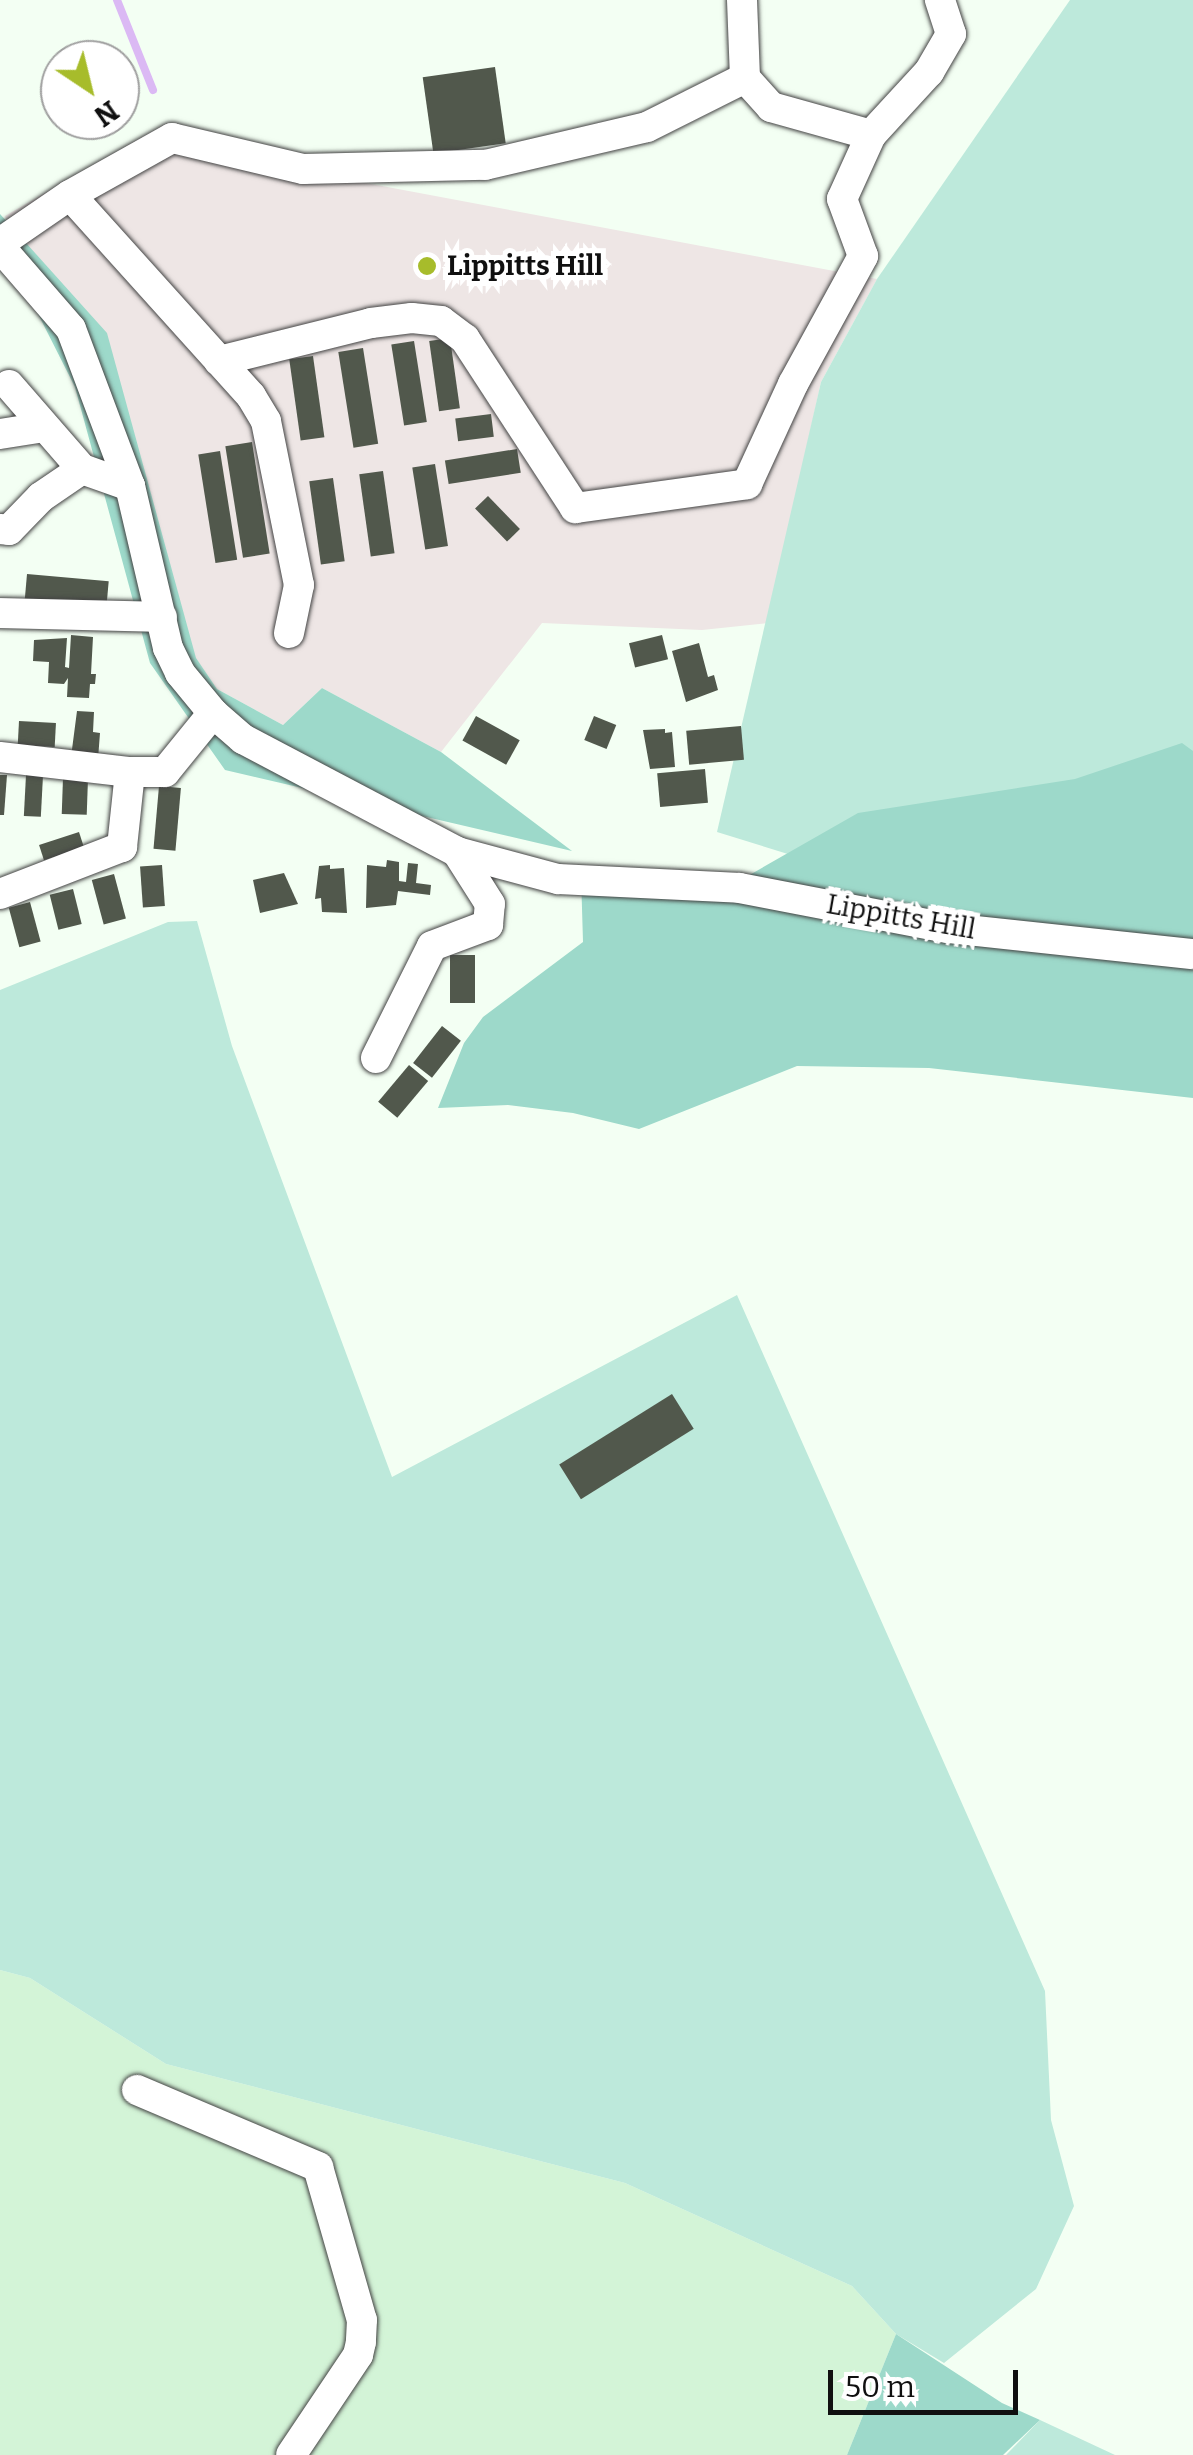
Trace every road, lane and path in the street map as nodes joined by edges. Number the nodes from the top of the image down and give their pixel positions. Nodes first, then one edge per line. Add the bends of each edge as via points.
1 (742, 0) edge
2 (940, 0) edge
3 (745, 78) junction
4 (871, 136) junction
5 (70, 194) junction
6 (0, 245) edge
7 (219, 361) junction
8 (10, 385) dead end
9 (44, 426) junction
10 (0, 434) edge
11 (82, 469) junction
12 (130, 486) junction
13 (0, 529) edge
14 (0, 612) edge
15 (162, 617) junction
16 (289, 633) dead end
17 (213, 713) junction
18 (0, 757) edge
19 (130, 772) junction
20 (458, 852) junction
21 (0, 894) edge
22 (1193, 954) edge
23 (376, 1058) dead end
24 (137, 2090) dead end
25 (291, 2455) edge

1 - 3 street
2 - 4 street via 951,34 929,72
3 - 4 street via 771,107
3 - 5 street via 648,127 485,165 303,169 172,138
4 - 7 street via 842,198 863,256 747,484 575,508 465,339 441,320 371,323
5 - 6 street
5 - 7 street
6 - 12 street, Lippitts Hill via 71,329
7 - 16 street via 266,421 298,584
8 - 9 street
9 - 10 street
9 - 11 street
11 - 12 street
11 - 13 street via 8,530
12 - 15 street, Lippitts Hill
14 - 15 street
15 - 17 street, Lippitts Hill via 180,673
17 - 19 street via 165,772
17 - 20 street, Lippitts Hill via 243,739
18 - 19 street
19 - 21 street via 122,847
20 - 22 street, Lippitts Hill via 558,879 740,888 948,928
20 - 23 street via 490,904 488,925 432,946
24 - 25 street via 318,2167 362,2320 361,2342

